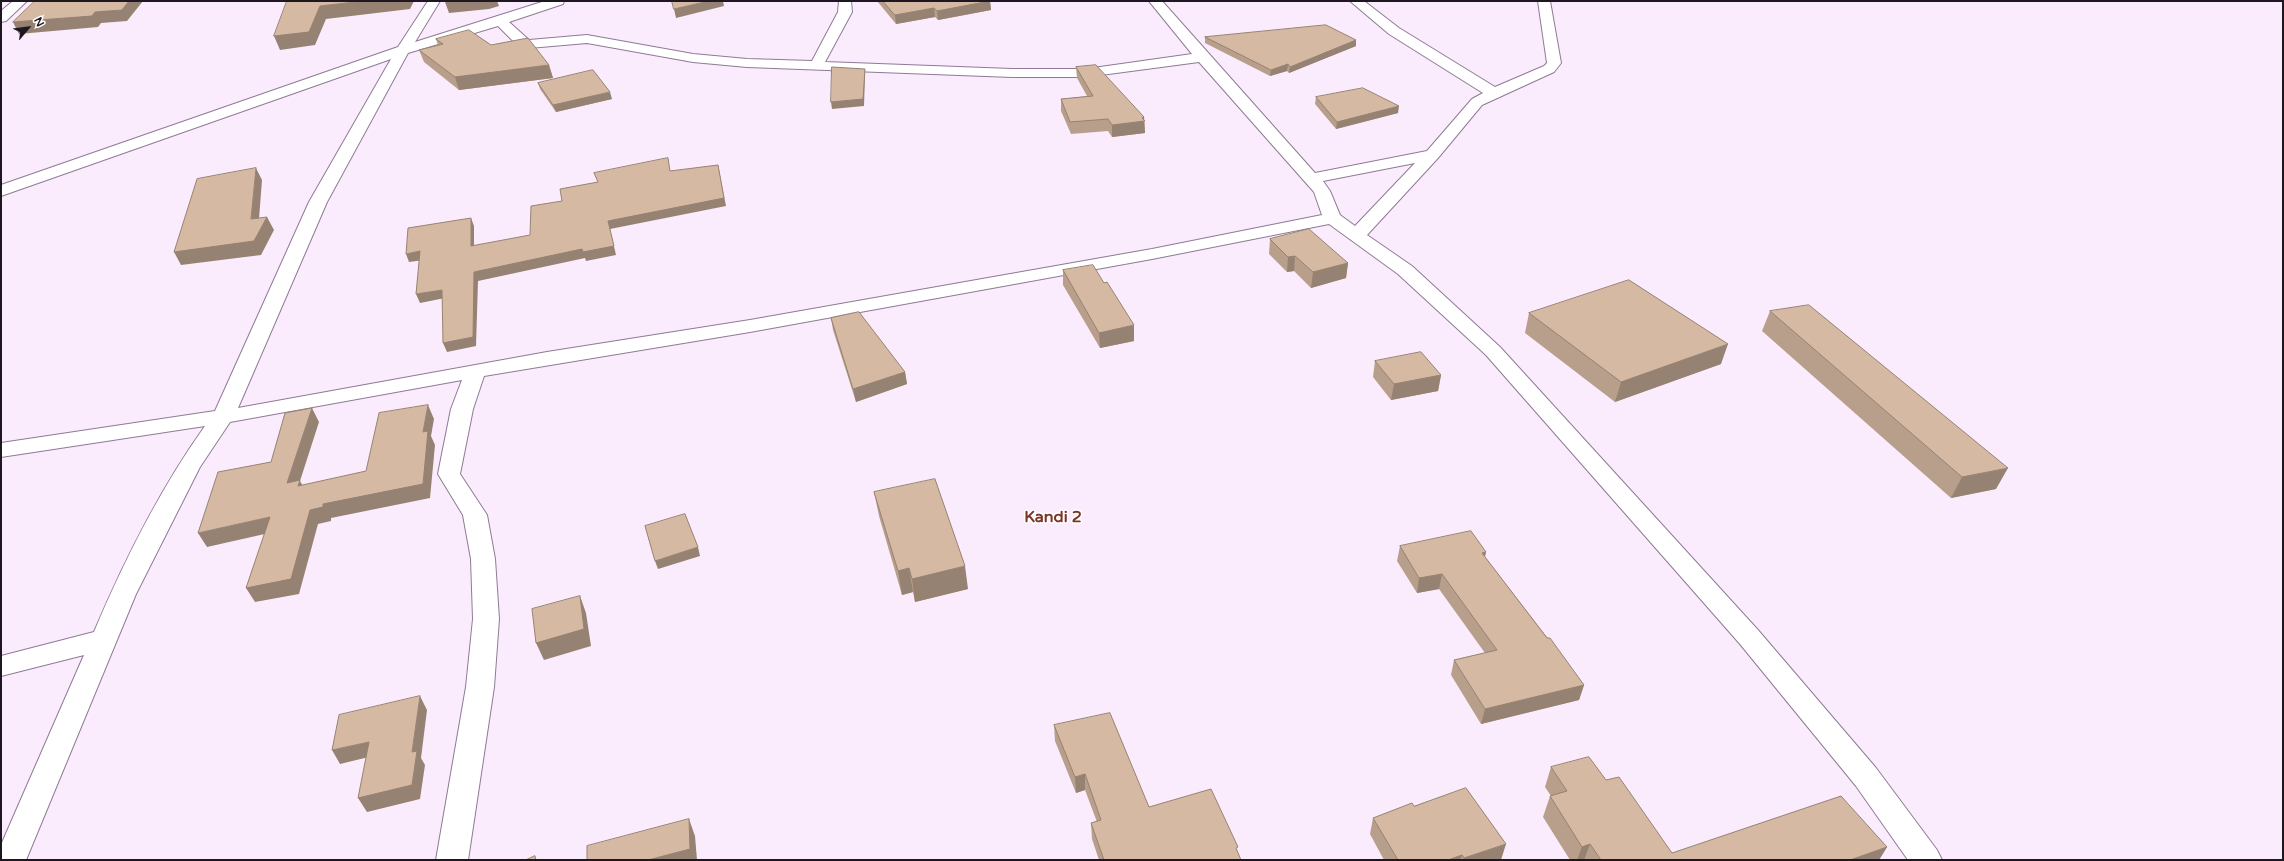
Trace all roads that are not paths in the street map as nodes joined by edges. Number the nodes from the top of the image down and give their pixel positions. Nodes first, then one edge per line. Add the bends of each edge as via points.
1 (21, 1) edge
2 (434, 1) edge
3 (558, 1) edge
4 (845, 1) edge
5 (1156, 1) edge
6 (1356, 1) edge
7 (1544, 1) edge
8 (2, 16) edge
9 (500, 21) junction
10 (403, 50) junction
11 (1202, 57) junction
12 (816, 66) junction
13 (1494, 93) junction
14 (1432, 155) junction
15 (1310, 179) junction
16 (1, 191) edge
17 (1332, 218) junction
18 (1356, 236) junction
19 (475, 371) junction
20 (222, 416) junction
21 (1, 450) edge
22 (103, 640) junction
23 (1, 666) edge
24 (10, 860) edge
25 (452, 860) edge
26 (1926, 860) edge

1 - 8 street
2 - 10 street
3 - 9 street
4 - 12 street via 845,12
5 - 11 street
6 - 13 street via 1394,31
7 - 13 street via 1554,63 1549,69
9 - 10 street
9 - 12 street via 522,42 529,44 587,39 693,58
10 - 16 street
10 - 20 street via 318,202
11 - 12 street via 1086,73
11 - 15 street via 1293,156
13 - 14 street via 1477,102
14 - 15 street
14 - 18 street
15 - 17 street via 1322,191
17 - 18 street
17 - 19 street via 1040,274
18 - 26 street via 1405,270 1456,315 1574,440 1760,649 1866,776
19 - 20 street
19 - 25 street via 462,409 449,474 475,516 483,559 486,619 480,687
20 - 21 street
20 - 22 street via 189,465 122,594
22 - 23 street
22 - 24 street

